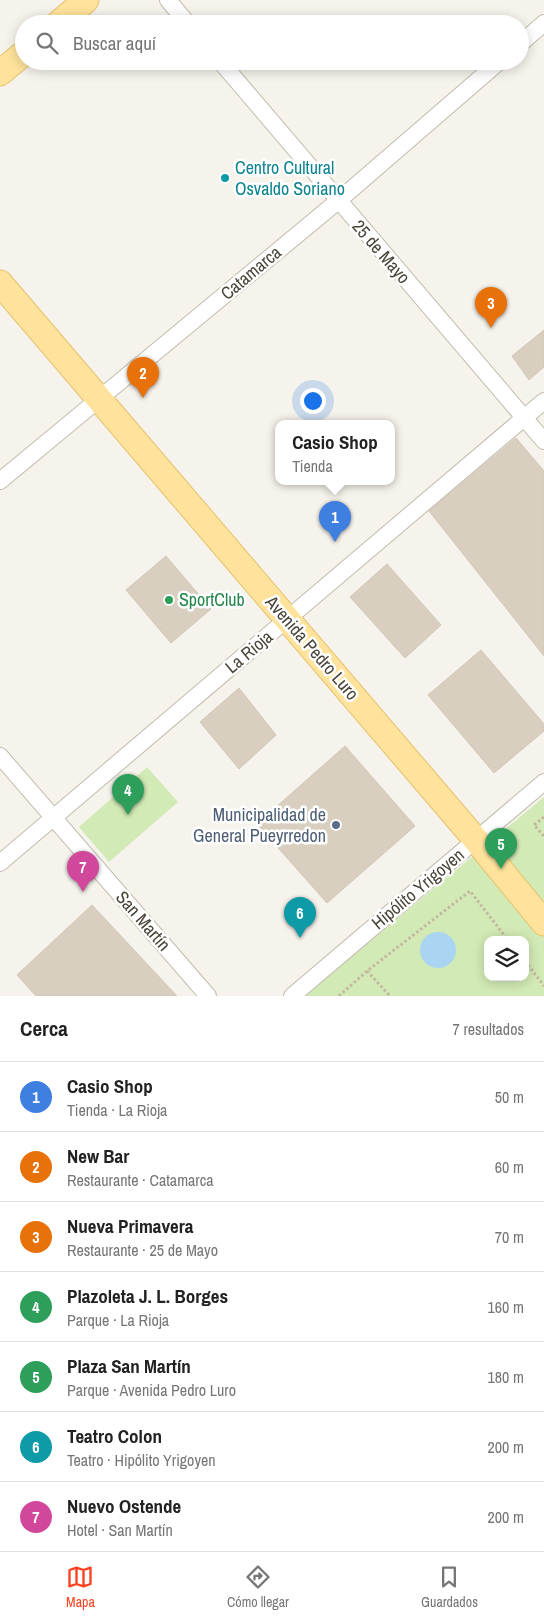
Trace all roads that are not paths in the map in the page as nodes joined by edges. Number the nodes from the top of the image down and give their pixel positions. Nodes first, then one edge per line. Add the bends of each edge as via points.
1 (86, 0) edge
2 (168, 0) edge
3 (68, 15) edge
4 (180, 15) edge
5 (544, 23) edge
6 (529, 36) edge
7 (15, 60) edge
8 (228, 70) edge
9 (490, 70) edge
10 (0, 73) edge
11 (338, 201) junction
12 (0, 282) edge
13 (99, 400) junction
14 (544, 401) edge
15 (524, 418) junction
16 (544, 441) edge
17 (0, 481) edge
18 (287, 620) junction
19 (0, 756) edge
20 (544, 782) edge
21 (54, 818) junction
22 (476, 840) junction
23 (0, 863) edge
24 (544, 923) edge
25 (208, 996) edge
26 (292, 996) edge

1 - 3 main road
2 - 4 street
5 - 6 street
7 - 10 main road
8 - 11 street, 25 de Mayo
9 - 11 street, Catamarca
11 - 13 street, Catamarca
11 - 15 street, 25 de Mayo
12 - 13 main road, Avenida Pedro Luro
13 - 17 street, Catamarca
13 - 18 main road, Avenida Pedro Luro
14 - 15 street, La Rioja
15 - 16 street, 25 de Mayo
15 - 18 street, La Rioja
18 - 21 street, La Rioja
18 - 22 main road, Avenida Pedro Luro
19 - 21 street, San Martín
20 - 22 street, Hipólito Yrigoyen
21 - 23 street, La Rioja
21 - 25 street, San Martín
22 - 24 main road, Avenida Pedro Luro
22 - 26 street, Hipólito Yrigoyen

